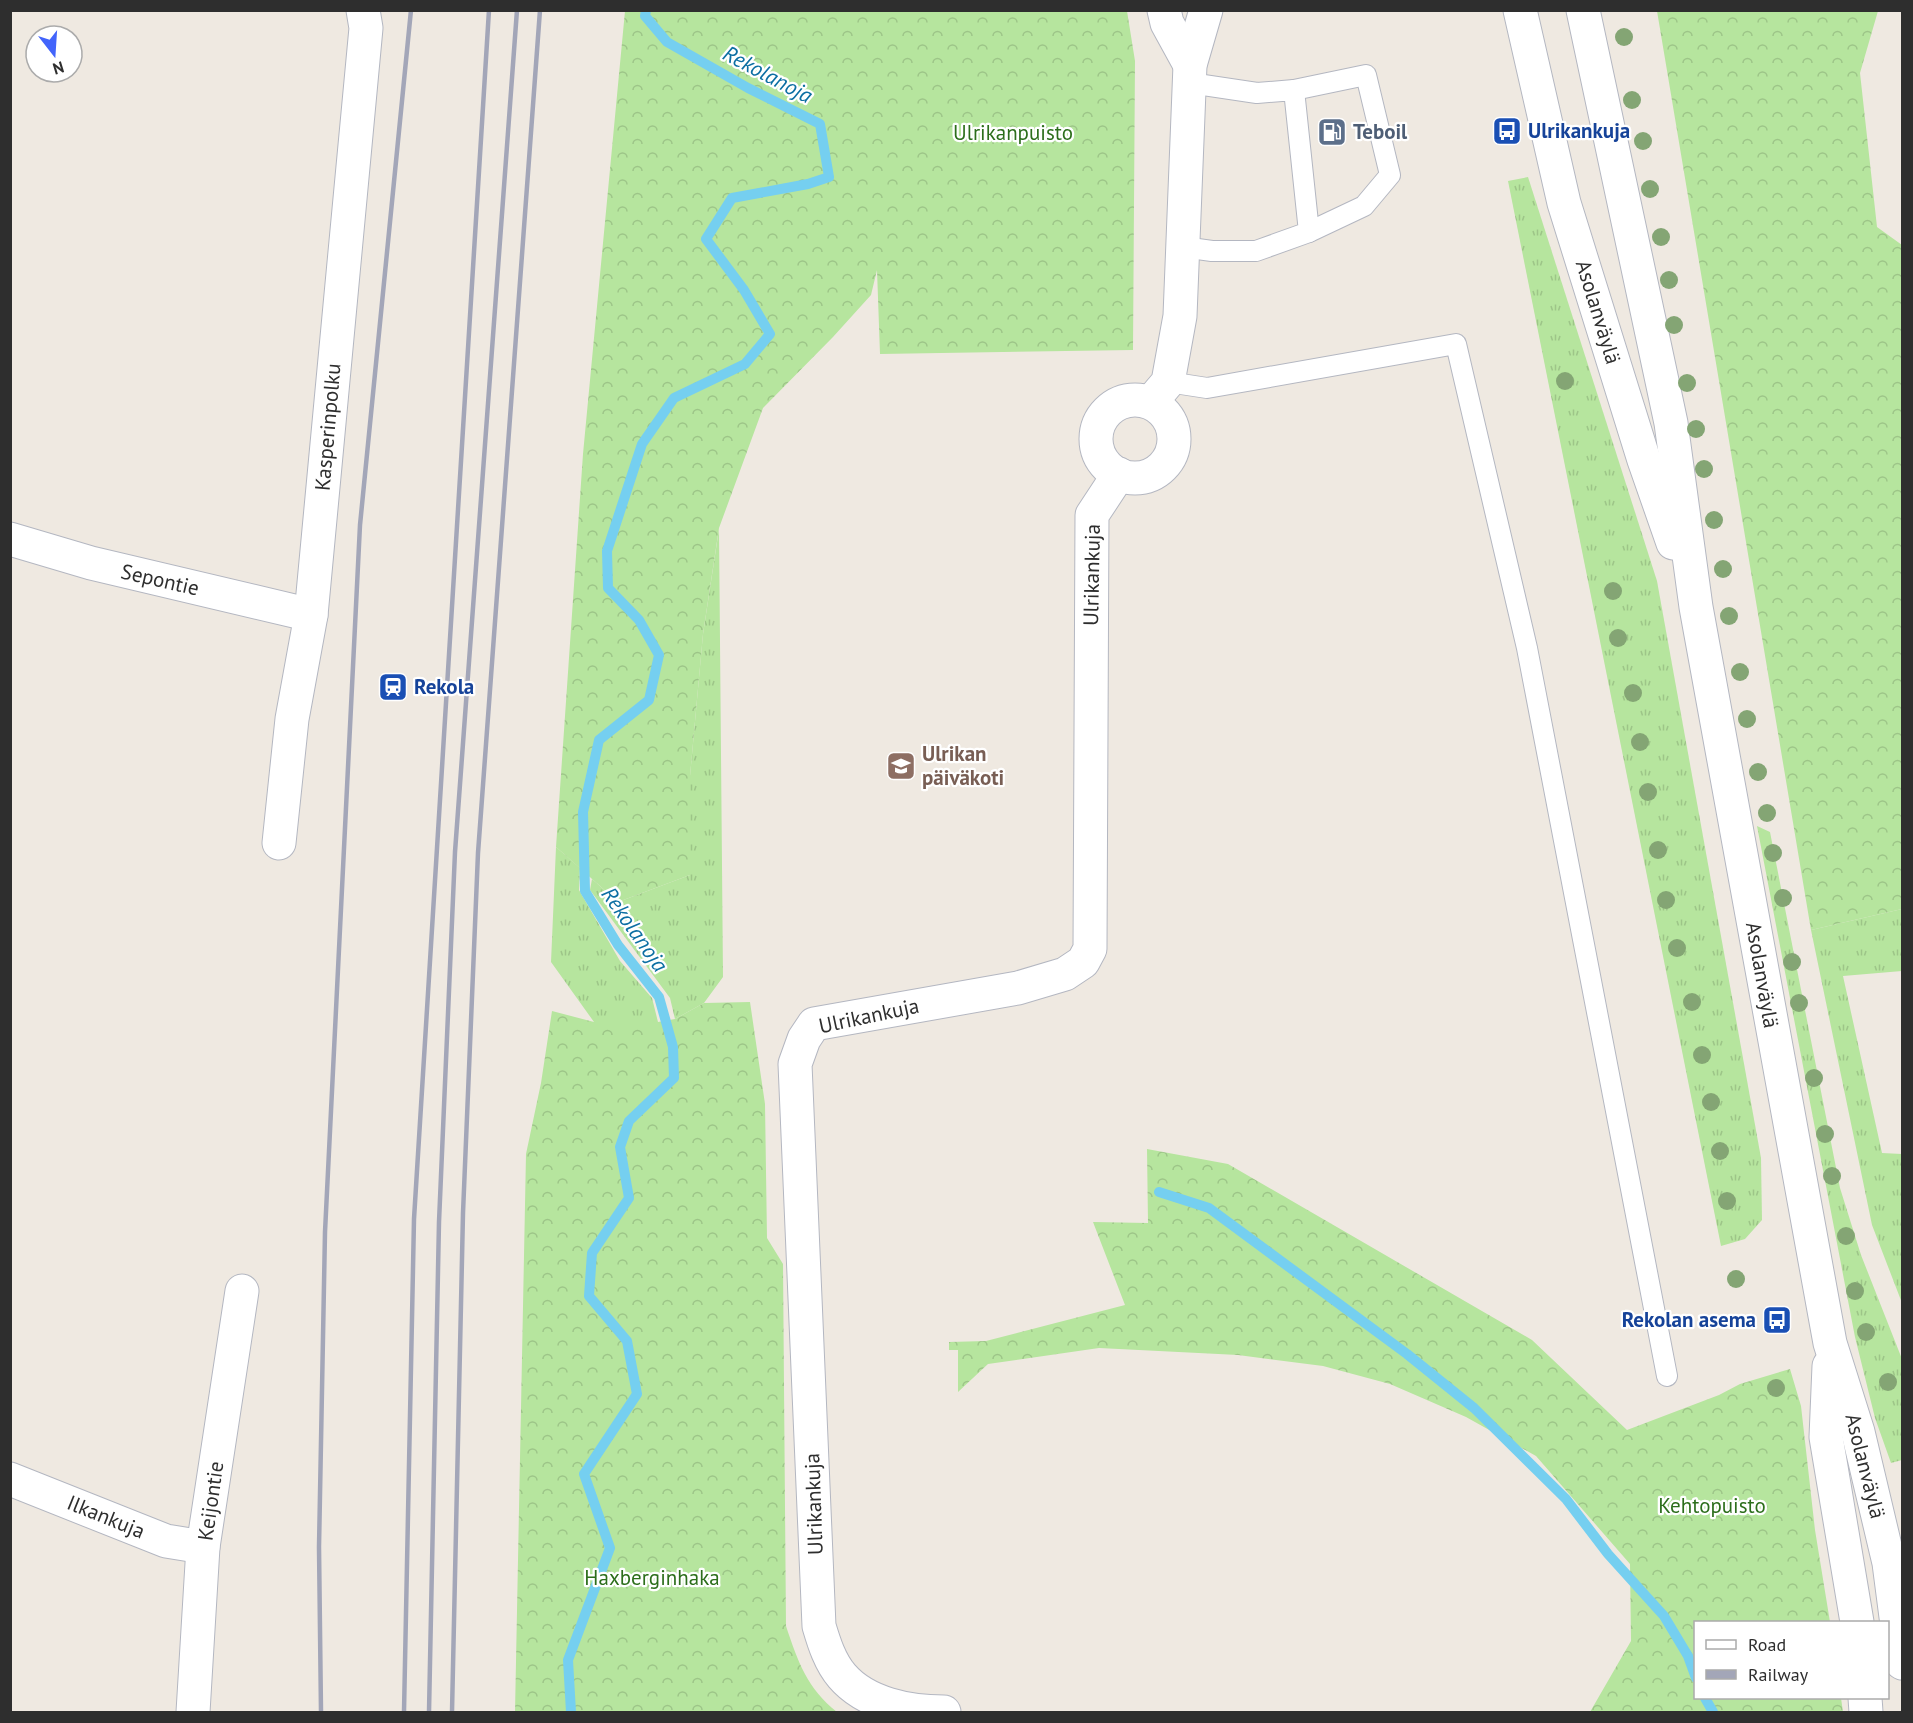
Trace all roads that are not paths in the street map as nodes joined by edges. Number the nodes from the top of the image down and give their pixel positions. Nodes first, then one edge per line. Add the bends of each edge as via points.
1 (363, 10) edge
2 (1164, 10) edge
3 (1206, 10) edge
4 (1520, 10) edge
5 (1583, 10) edge
6 (1190, 74) junction
7 (1294, 90) junction
8 (1309, 232) junction
9 (1183, 247) junction
10 (1160, 392) junction
11 (1119, 474) junction
12 (10, 539) edge
13 (1696, 607) junction
14 (311, 615) junction
15 (279, 843) dead end
16 (242, 1291) dead end
17 (1830, 1343) junction
18 (1667, 1376) dead end
19 (10, 1479) edge
20 (203, 1547) junction
21 (1857, 1621) edge
22 (1902, 1663) edge
23 (193, 1713) edge
24 (944, 1713) edge

1 - 14 street, Kasperinpolku via 366,28
2 - 6 street
3 - 6 street
4 - 13 street, Asolanväylä via 1564,204 1644,460
5 - 13 street, Asolanväylä via 1671,423
6 - 7 lane via 1257,93
6 - 9 street
7 - 8 lane
7 - 8 lane via 1366,75 1390,175 1364,206
8 - 9 lane via 1256,250
9 - 10 street via 1180,316
10 - 11 street via 1161,409 1174,430 1171,454 1155,473 1131,478
10 - 11 street via 1118,403 1102,418 1096,444 1104,462
10 - 18 lane via 1207,388 1455,344 1529,660
11 - 24 street, Ulrikankuja via 1092,515 1088,956 1065,974 1018,988 814,1024 795,1064 819,1626 836,1668 864,1694 894,1706
12 - 14 street, Sepontie via 91,563
13 - 17 street, Asolanväylä
14 - 15 street, Kasperinpolku via 292,720
16 - 20 street, Keijontie
17 - 21 street, Asolanväylä via 1826,1437
17 - 22 street, Asolanväylä via 1858,1432 1889,1563
19 - 20 street, Ilkankuja via 166,1541
20 - 23 street, Keijontie

